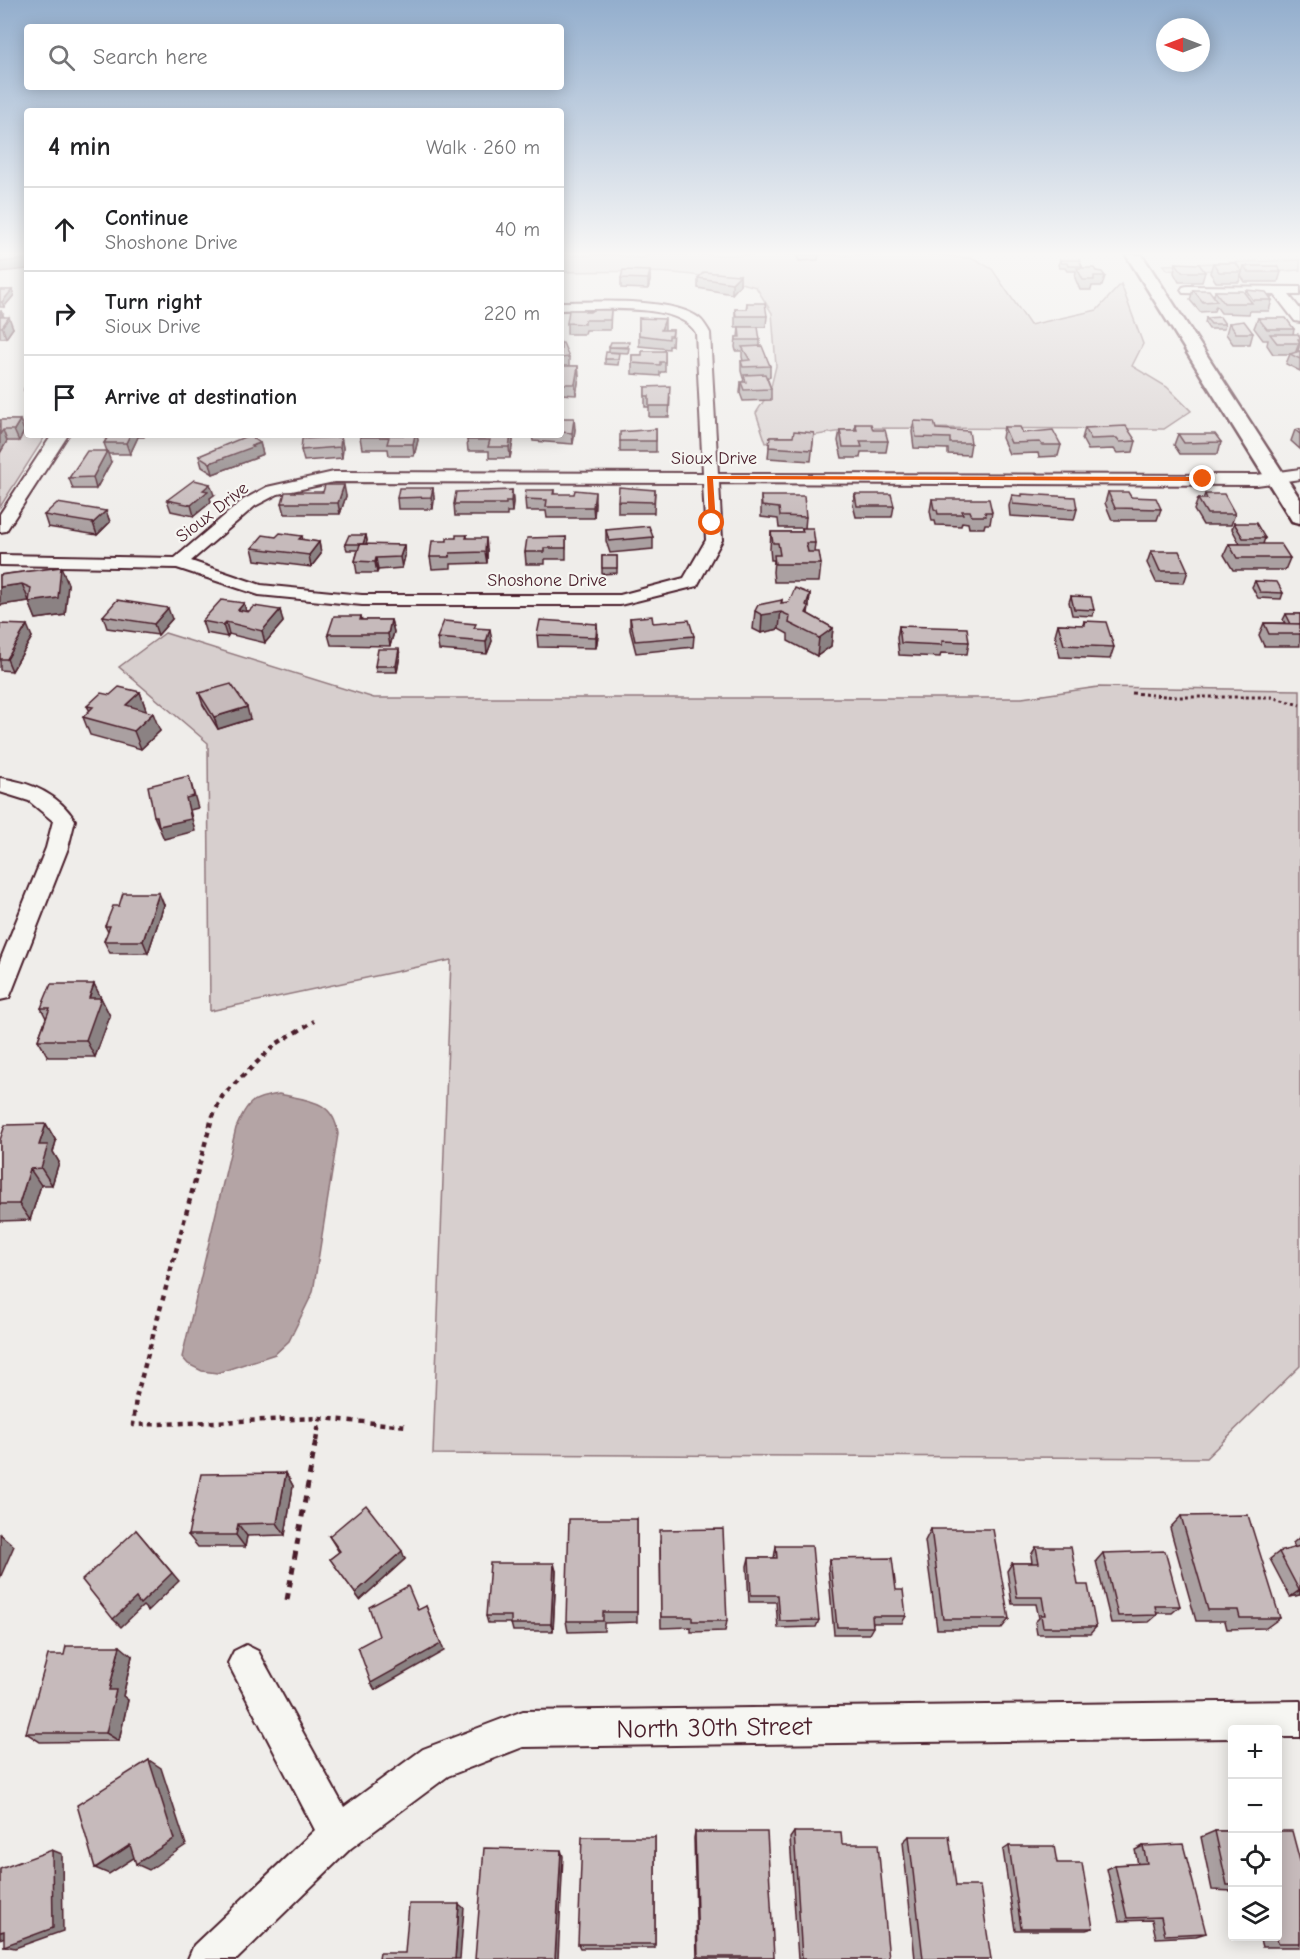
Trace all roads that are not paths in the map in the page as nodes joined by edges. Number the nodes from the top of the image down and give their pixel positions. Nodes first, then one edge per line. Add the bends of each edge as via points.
1 (704, 346) edge
2 (1192, 346) edge
3 (58, 438) edge
4 (1300, 474) edge
5 (709, 477) junction
6 (1275, 477) junction
7 (1300, 516) edge
8 (0, 527) edge
9 (0, 560) edge
10 (179, 563) junction
11 (0, 785) edge
12 (0, 991) edge
13 (246, 1663) dead end
14 (1300, 1719) edge
15 (338, 1835) junction
16 (208, 1959) edge

1 - 5 street, Shoshone Drive
2 - 6 street
3 - 8 street
4 - 6 street, Sioux Drive
5 - 6 street, Sioux Drive
5 - 10 street, Sioux Drive via 334,477 273,490 249,503
5 - 10 street, Shoshone Drive via 714,540 691,582 620,600 362,600 259,590
6 - 7 street
9 - 10 street, Shoshone Drive
11 - 12 street via 16,786 54,806 64,820 57,848
13 - 15 street
14 - 15 street, North 30th Street via 523,1729 436,1762
15 - 16 street, North 30th Street

